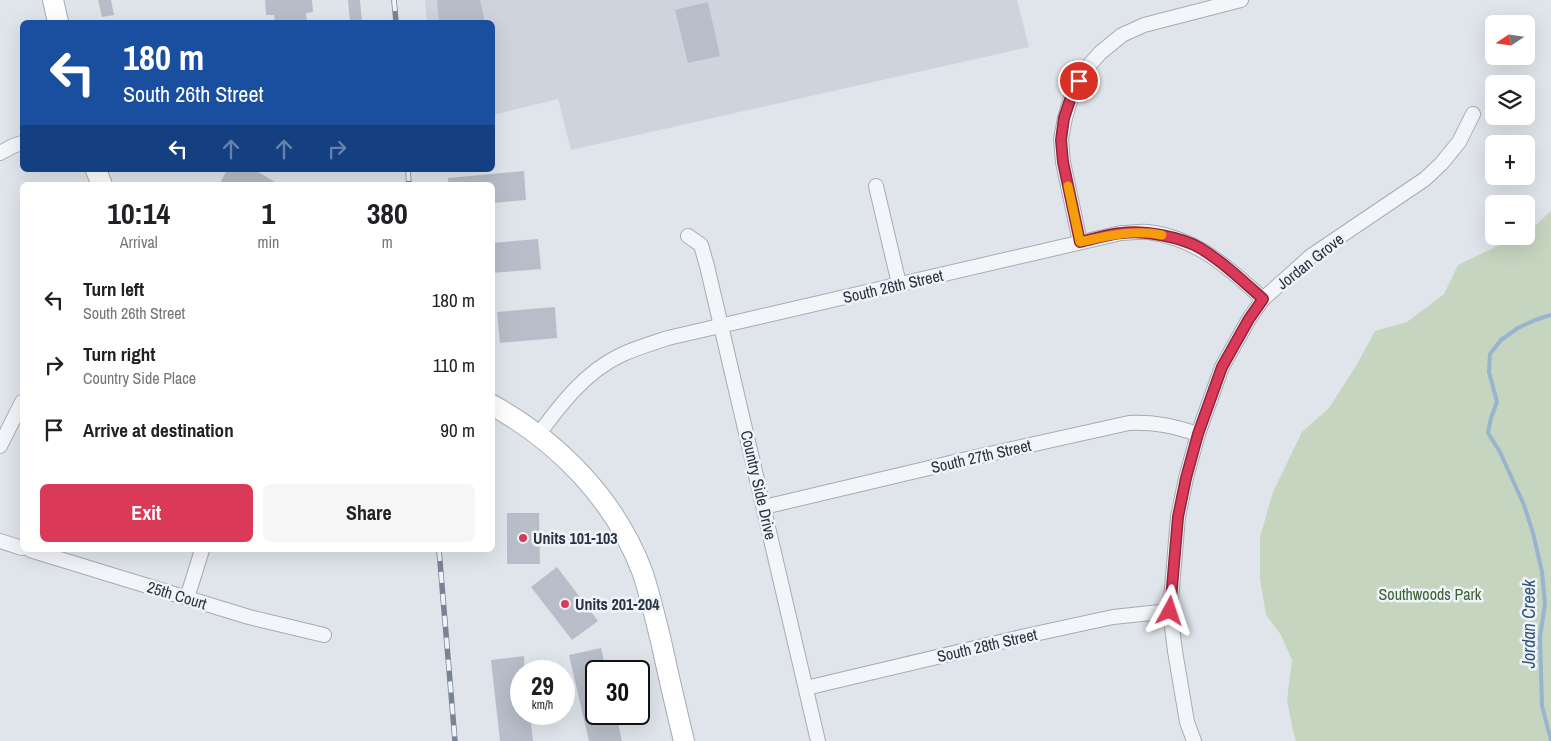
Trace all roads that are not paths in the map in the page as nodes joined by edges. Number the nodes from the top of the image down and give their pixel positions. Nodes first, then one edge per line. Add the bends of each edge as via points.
1 (53, 0) edge
2 (1241, 0) edge
3 (58, 20) edge
4 (1473, 114) dead end
5 (20, 144) edge
6 (0, 154) edge
7 (876, 186) dead end
8 (688, 236) dead end
9 (1080, 242) junction
10 (899, 284) junction
11 (1263, 299) junction
12 (720, 326) junction
13 (20, 406) edge
14 (495, 408) edge
15 (1198, 434) junction
16 (538, 435) junction
17 (0, 446) edge
18 (764, 507) junction
19 (0, 541) edge
20 (20, 547) edge
21 (37, 552) edge
22 (201, 552) edge
23 (187, 598) junction
24 (1170, 611) junction
25 (324, 635) dead end
26 (806, 688) junction
27 (684, 741) edge
28 (818, 741) edge
29 (1194, 741) edge

1 - 3 main road
2 - 9 street via 1144,25 1122,35 1085,70 1073,91 1061,140
4 - 11 street, Jordan Grove via 1459,142 1425,179 1311,256
5 - 6 street
7 - 10 street
8 - 12 street, Country Side Drive via 701,245
9 - 10 street, South 26th Street
9 - 11 street, South 26th Street via 1121,233 1148,232 1172,238 1199,247
10 - 12 street, South 26th Street
11 - 15 street, Jordan Grove via 1222,367
12 - 16 street, South 26th Street via 668,338 620,356 579,385
12 - 18 street, Country Side Drive
13 - 17 street
14 - 16 main road
15 - 18 street, South 27th Street via 1148,422 1129,423
15 - 24 street, Jordan Grove via 1178,517
16 - 27 main road via 596,490 632,548 648,588
18 - 26 street, Country Side Drive
19 - 20 street
21 - 23 street, 25th Court
22 - 23 street
23 - 25 street, 25th Court
24 - 26 street, South 28th Street via 1113,617
24 - 29 street, Jordan Grove via 1174,651
26 - 28 street, Country Side Drive

